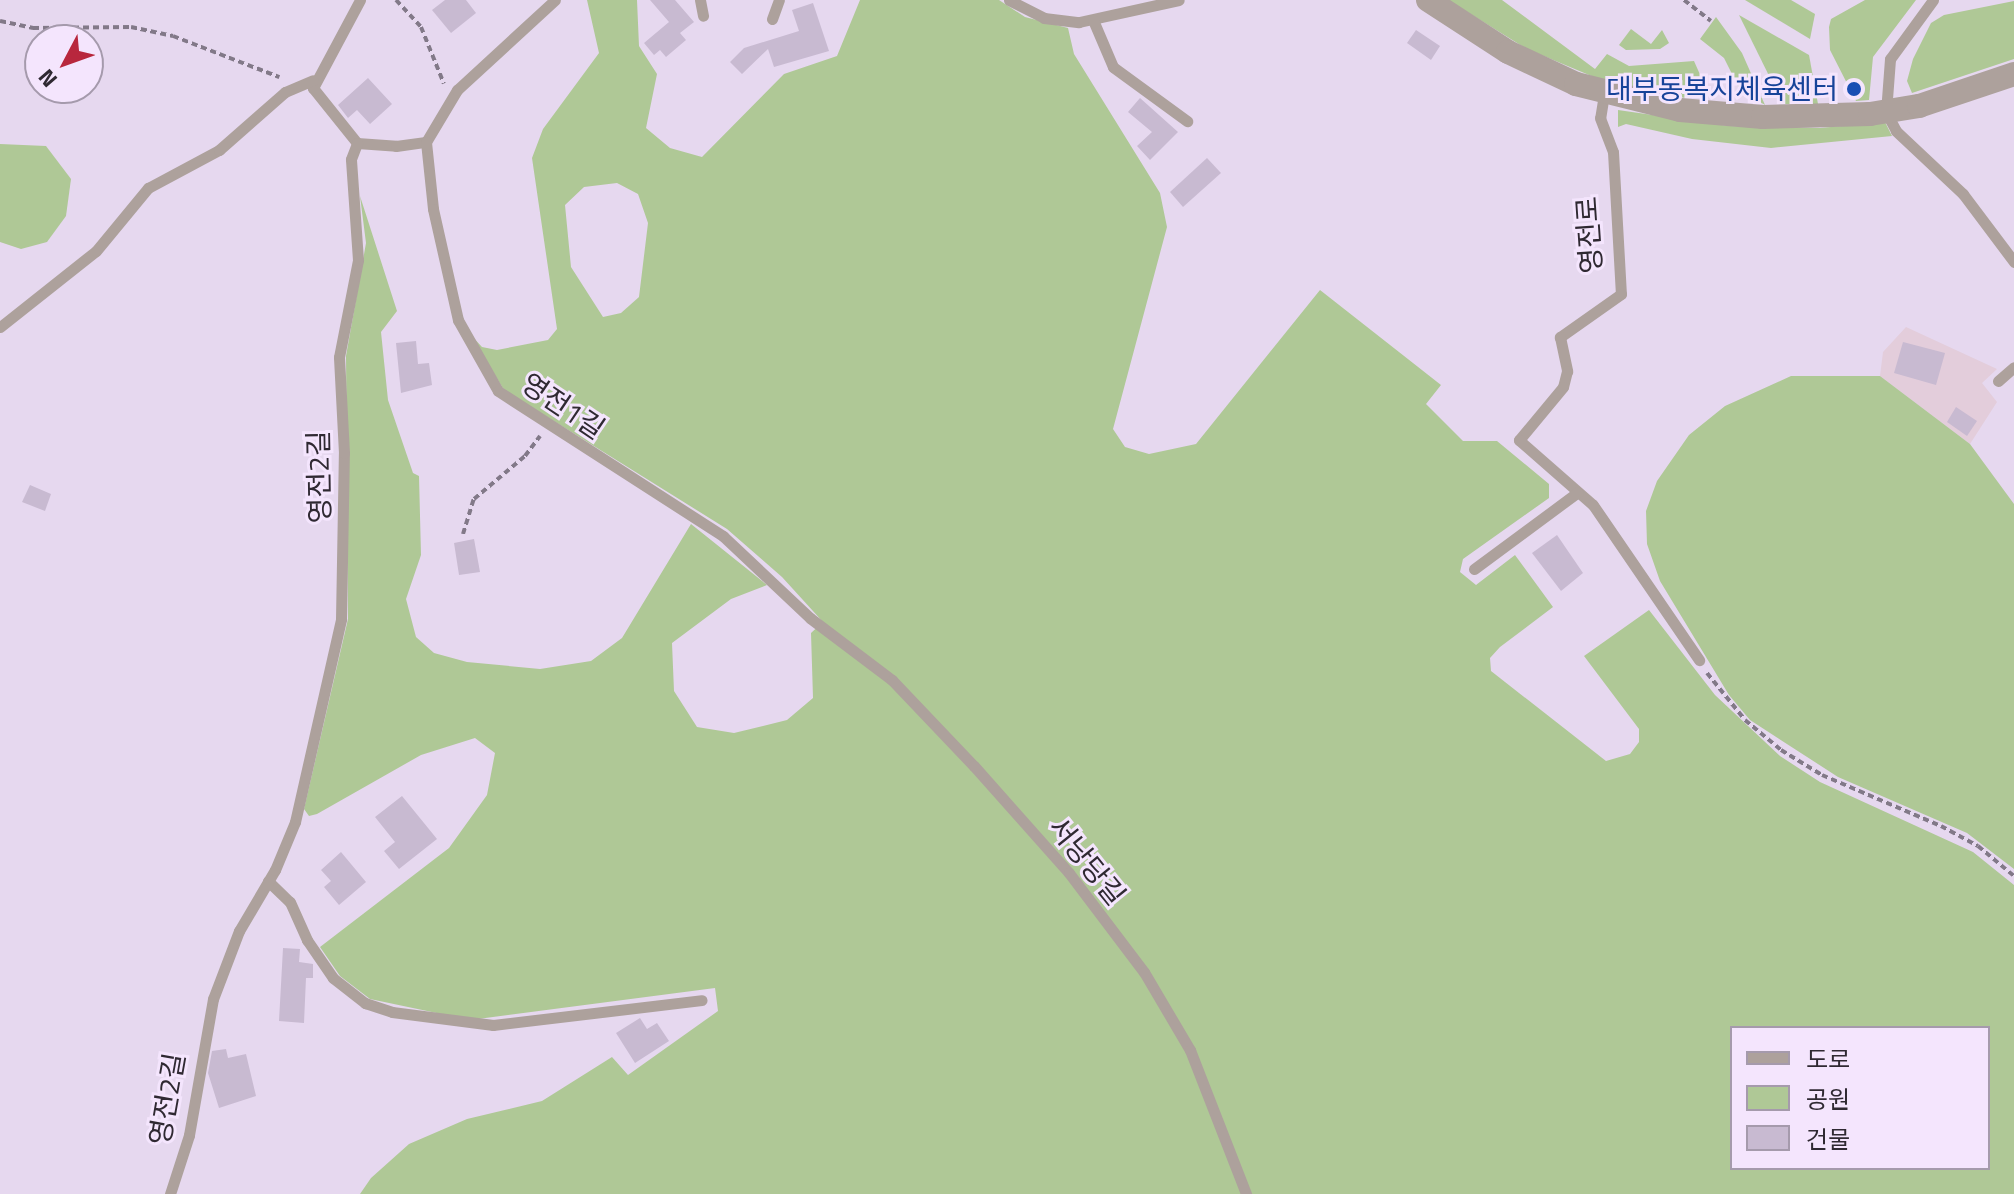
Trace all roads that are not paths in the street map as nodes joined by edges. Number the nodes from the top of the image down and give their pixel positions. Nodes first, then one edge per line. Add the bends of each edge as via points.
1 (360, 0) edge
2 (555, 0) edge
3 (700, 0) edge
4 (779, 0) edge
5 (1009, 0) edge
6 (1179, 0) edge
7 (1428, 0) edge
8 (1933, 0) edge
9 (703, 16) dead end
10 (772, 19) dead end
11 (1093, 20) junction
12 (2014, 74) edge
13 (313, 80) junction
14 (1604, 94) junction
15 (1886, 112) junction
16 (1187, 121) dead end
17 (426, 142) junction
18 (357, 143) junction
19 (2008, 246) edge
20 (2014, 262) edge
21 (0, 327) edge
22 (2014, 367) edge
23 (1998, 381) dead end
24 (1578, 492) junction
25 (1474, 569) dead end
26 (810, 618) joint
27 (1699, 660) road end
28 (268, 881) junction
29 (702, 1000) dead end
30 (170, 1194) edge
31 (1246, 1194) edge

1 - 13 lane
2 - 17 lane via 450,101
3 - 9 lane
4 - 10 lane
5 - 11 lane via 1044,18
6 - 11 lane
7 - 14 street via 1508,52
8 - 15 lane via 1890,59
11 - 16 lane via 1113,67
12 - 15 street
13 - 18 lane via 317,95
13 - 21 lane via 300,84 219,150 148,188 96,251
14 - 15 street via 1680,110 1763,117
14 - 24 lane, 영전로 via 1600,118 1613,152 1621,294 1560,337 1567,371 1563,387 1519,440
15 - 19 lane via 1896,131
17 - 18 lane
17 - 26 lane, 영전1길 via 433,209 458,320 470,350 498,391 546,427 723,536
18 - 28 lane, 영전2길 via 351,159 358,260 339,357 344,453 341,619 295,822
19 - 20 lane
22 - 23 lane
24 - 25 lane
24 - 27 lane, 영전로 via 1605,520
26 - 31 lane, 서낭당길 via 892,680 1088,897 1144,972 1190,1050
28 - 29 lane via 290,902 333,978 365,1003 392,1012 493,1025
28 - 30 lane, 영전2길 via 239,931 213,999 189,1135

